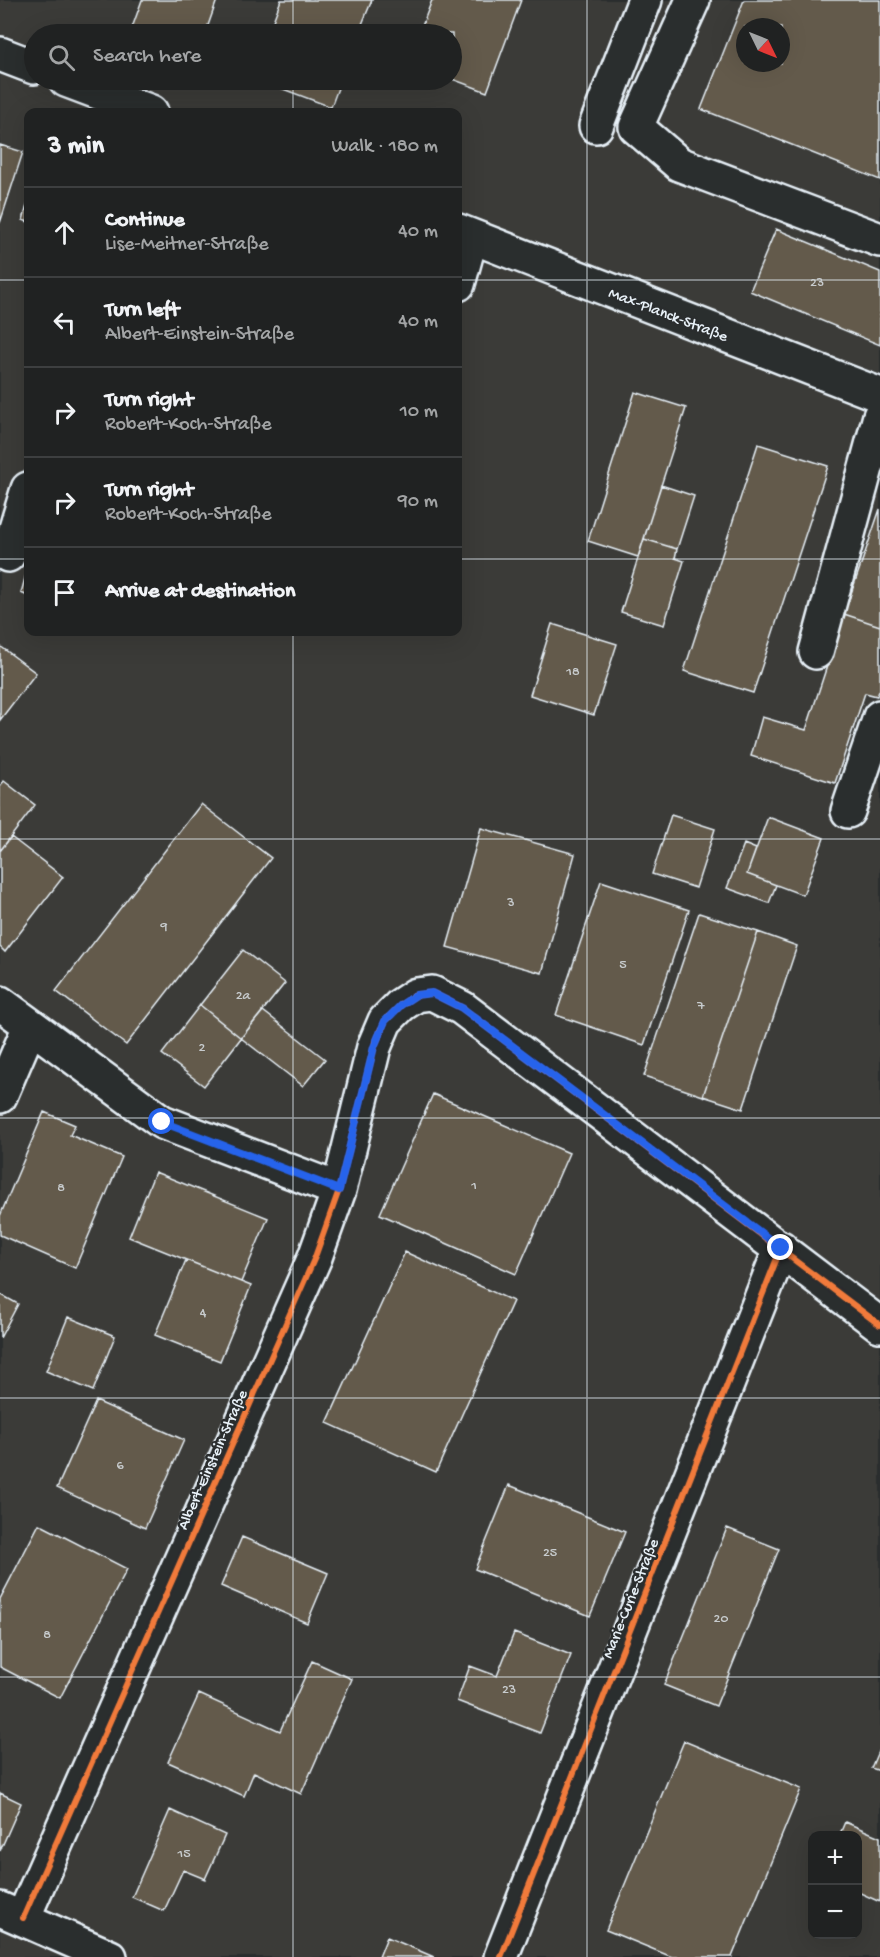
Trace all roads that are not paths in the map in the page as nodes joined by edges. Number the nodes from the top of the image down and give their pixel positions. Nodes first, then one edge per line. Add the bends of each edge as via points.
1 (645, 0) edge
2 (693, 0) edge
3 (0, 54) edge
4 (24, 63) edge
5 (91, 90) edge
6 (136, 108) edge
7 (596, 126) dead end
8 (464, 234) edge
9 (880, 240) edge
10 (462, 251) edge
11 (880, 395) edge
12 (880, 416) edge
13 (24, 503) edge
14 (9, 555) dead end
15 (816, 652) dead end
16 (880, 717) edge
17 (848, 811) dead end
18 (0, 1003) edge
19 (30, 1026) junction
20 (0, 1096) edge
21 (339, 1190) junction
22 (781, 1248) junction
23 (880, 1325) edge
24 (11, 1914) edge
25 (110, 1957) edge
26 (501, 1957) edge

1 - 7 street
2 - 9 street via 636,127 679,164
3 - 4 street
5 - 6 street
8 - 10 street
8 - 11 street, Max-Planck-Straße
12 - 15 street
13 - 14 street
16 - 17 street
18 - 19 street
19 - 20 street
19 - 21 street via 162,1122
21 - 22 street, Albert-Einstein-Straße via 374,1047 385,1021 416,995 432,993 454,1004
21 - 24 street, Albert-Einstein-Straße via 315,1257
22 - 23 street
22 - 26 street, Marie-Curie-Straße
24 - 25 street

